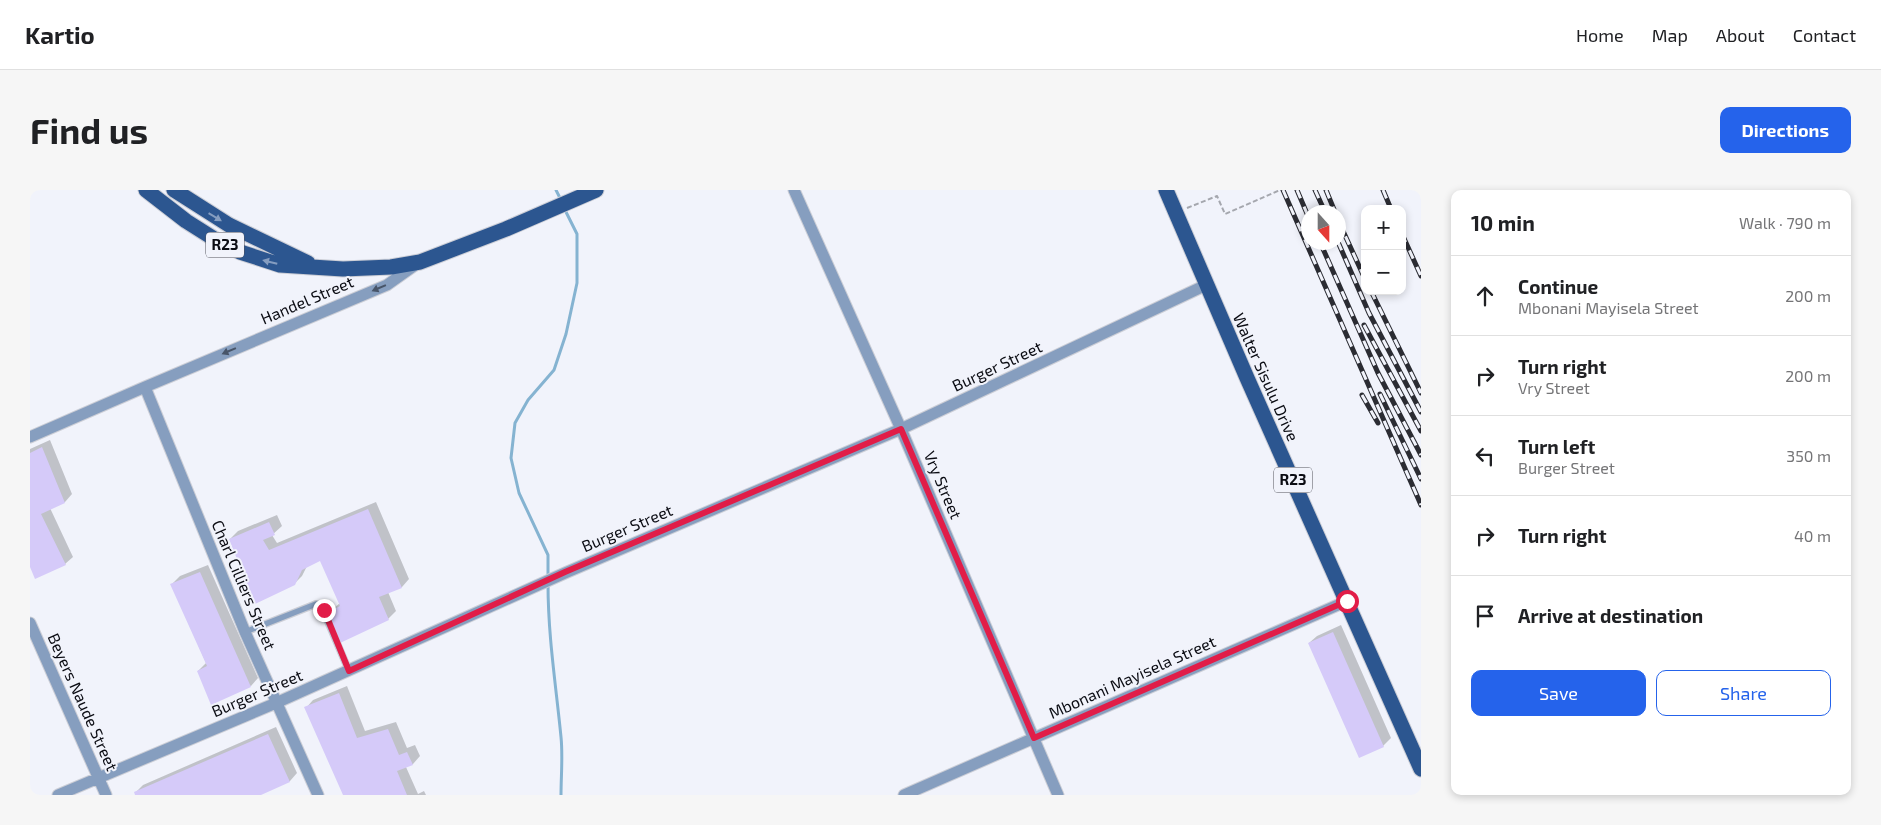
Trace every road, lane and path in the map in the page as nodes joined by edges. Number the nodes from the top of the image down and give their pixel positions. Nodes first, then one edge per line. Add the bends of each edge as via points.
1 (146, 190) edge
2 (174, 190) edge
3 (596, 190) edge
4 (794, 190) edge
5 (1166, 190) edge
6 (1280, 190) edge
7 (1195, 205) dead end
8 (420, 262) junction
9 (319, 268) junction
10 (1206, 285) junction
11 (145, 387) junction
12 (901, 429) junction
13 (30, 437) edge
14 (1347, 601) junction
15 (30, 623) edge
16 (245, 632) junction
17 (349, 671) junction
18 (276, 703) junction
19 (1034, 738) junction
20 (1421, 769) edge
21 (98, 777) junction
22 (58, 795) edge
23 (106, 795) edge
24 (318, 795) edge
25 (904, 795) edge
26 (1058, 795) edge

9 -> 1 main road, R23 via 280,265 240,252 186,221
2 -> 9 main road, R23 via 245,234
3 - 8 main road, Handel Street / R23
4 - 12 street, Vry Street
5 - 10 main road, Walter Sisulu Drive / R23
6 - 7 path via 1225,214 1217,196
8 - 9 main road, R23 via 363,269
8 -> 11 street, Handel Street via 387,285
10 - 12 street, Burger Street
10 - 14 main road, Walter Sisulu Drive / R23
11 - 13 street, Handel Street
11 - 16 street, Charl Cilliers Street
12 - 17 street, Burger Street via 565,572
12 - 19 street, Vry Street
14 - 19 street, Mbonani Mayisela Street
14 - 20 main road, Walter Sisulu Drive / R23
15 - 21 street, Beyers Naude Street
16 - 17 lane via 316,604 324,610
16 - 18 street, Charl Cilliers Street
17 - 18 street, Burger Street
18 - 21 street, Burger Street
18 - 24 street, Charl Cilliers Street
19 - 25 street, Mbonani Mayisela Street
19 - 26 street, Vry Street
21 - 22 street, Burger Street
21 - 23 street, Beyers Naude Street

